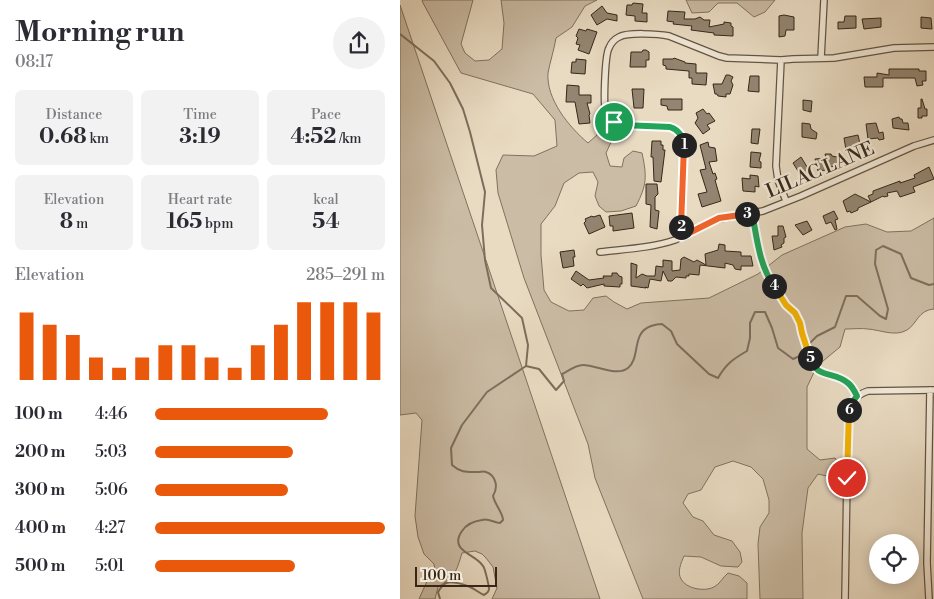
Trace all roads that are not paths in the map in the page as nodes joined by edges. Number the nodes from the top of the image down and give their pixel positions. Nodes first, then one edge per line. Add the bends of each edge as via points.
1 (824, 0) edge
2 (934, 47) edge
3 (821, 58) junction
4 (781, 60) junction
5 (934, 140) edge
6 (786, 201) junction
7 (681, 237) junction
8 (600, 252) dead end
9 (932, 390) edge
10 (845, 599) edge
11 (929, 599) edge

1 - 3 street
2 - 3 street via 894,48
3 - 4 street
4 - 6 street via 776,166
4 - 7 street via 727,58 663,35 625,35 609,48 604,108 608,118 620,125 670,127 683,138
5 - 6 street, LILAC LANE
6 - 7 street, LILAC LANE via 763,211 719,218
7 - 8 street, LILAC LANE via 668,242
9 - 10 street via 863,393 850,405
9 - 11 street via 927,563

